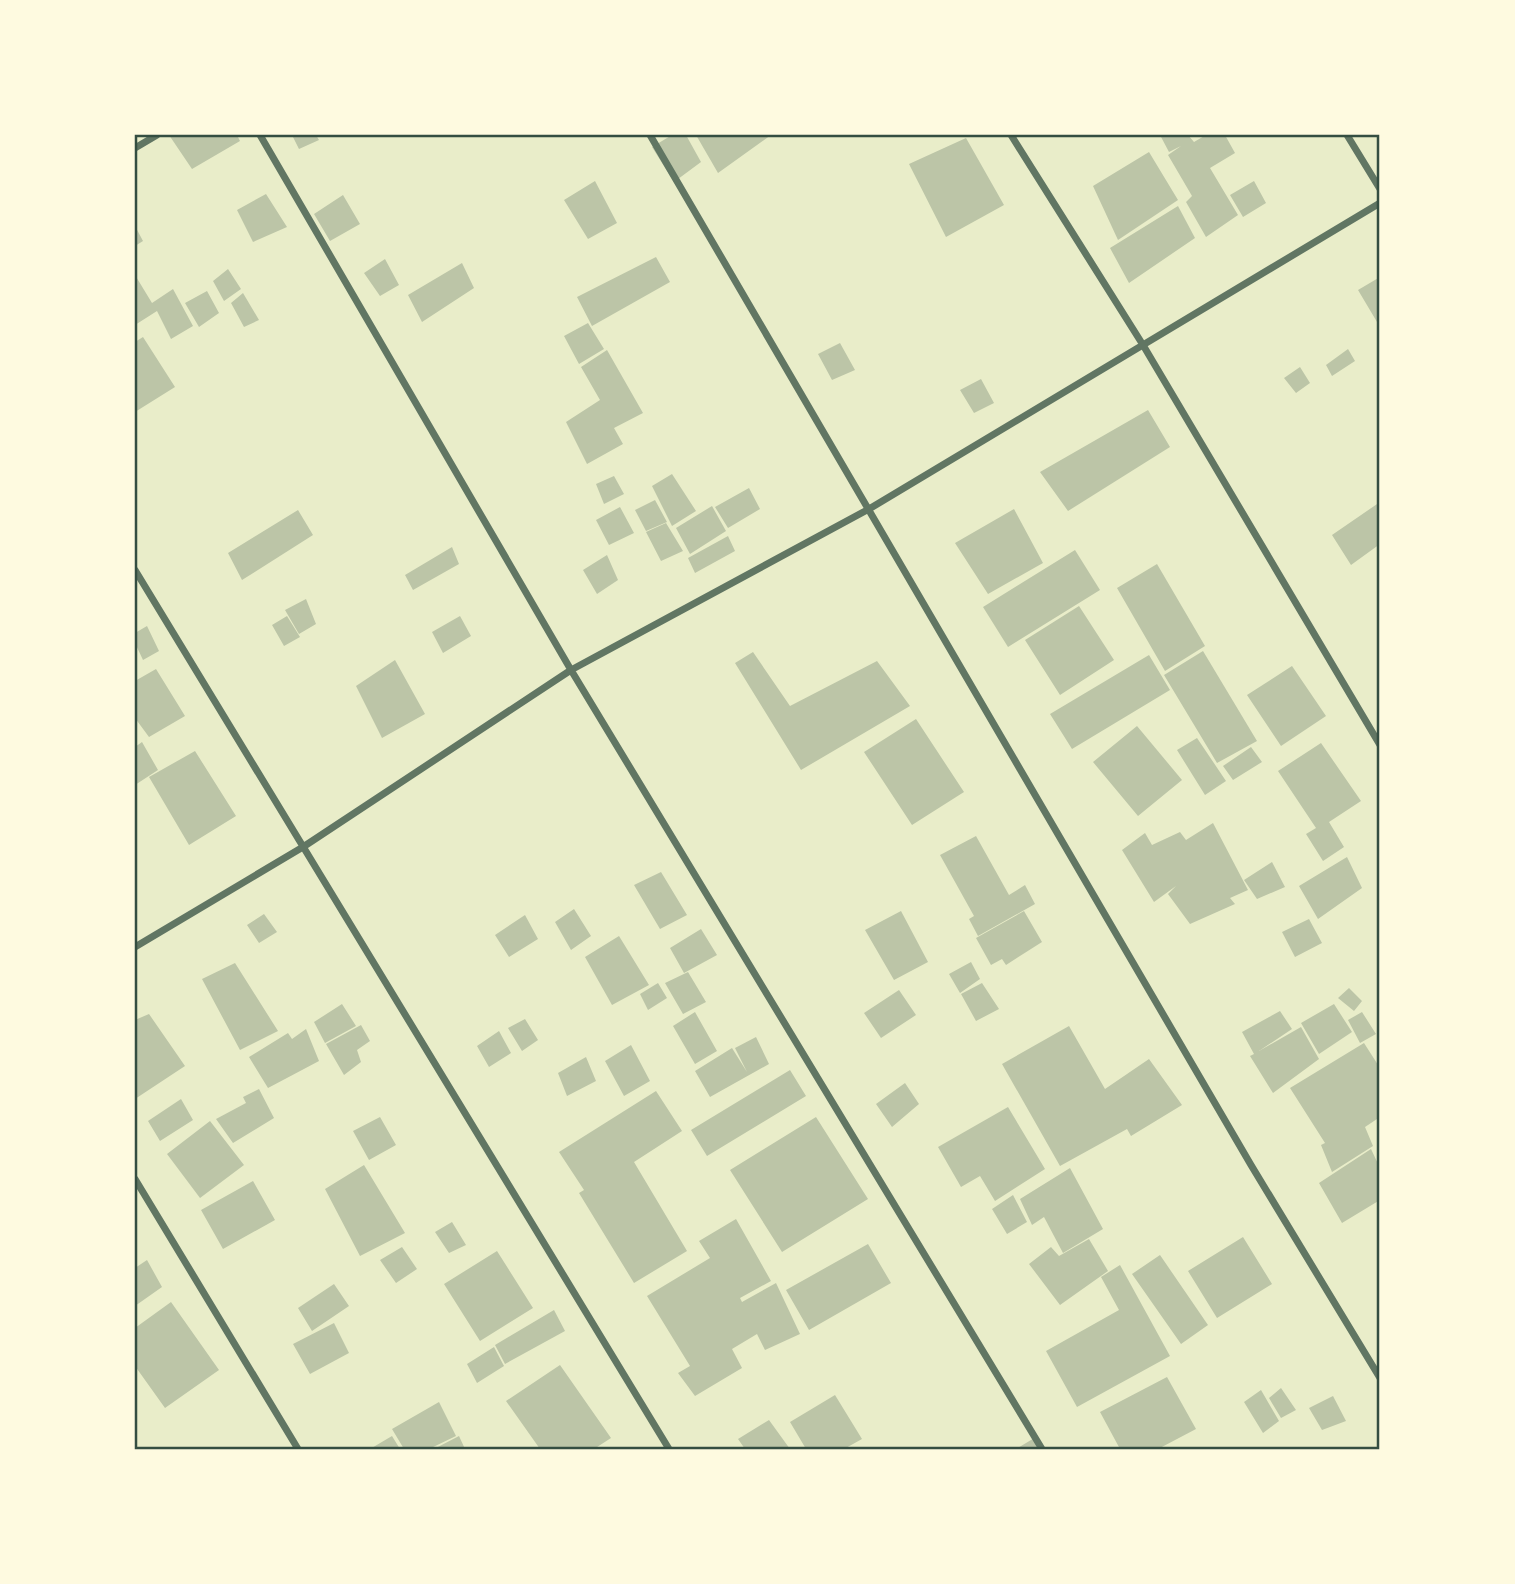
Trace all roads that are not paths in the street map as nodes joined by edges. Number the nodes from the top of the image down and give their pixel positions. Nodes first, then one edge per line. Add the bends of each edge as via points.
1 (157, 135) edge
2 (260, 135) edge
3 (650, 135) edge
4 (1011, 135) edge
5 (1347, 135) edge
6 (135, 148) edge
7 (1380, 189) edge
8 (1380, 204) edge
9 (1143, 345) junction
10 (869, 509) junction
11 (135, 570) edge
12 (571, 670) junction
13 (1380, 745) edge
14 (303, 847) junction
15 (135, 947) edge
16 (135, 1179) edge
17 (1380, 1378) edge
18 (298, 1449) edge
19 (669, 1449) edge
20 (1042, 1449) edge

1 - 6 street
2 - 12 street
3 - 10 street
4 - 9 street
5 - 7 street
8 - 9 street
9 - 10 street
9 - 13 street
10 - 12 street
10 - 17 street
11 - 14 street
12 - 14 street
12 - 20 street
14 - 15 street
14 - 19 street
16 - 18 street

